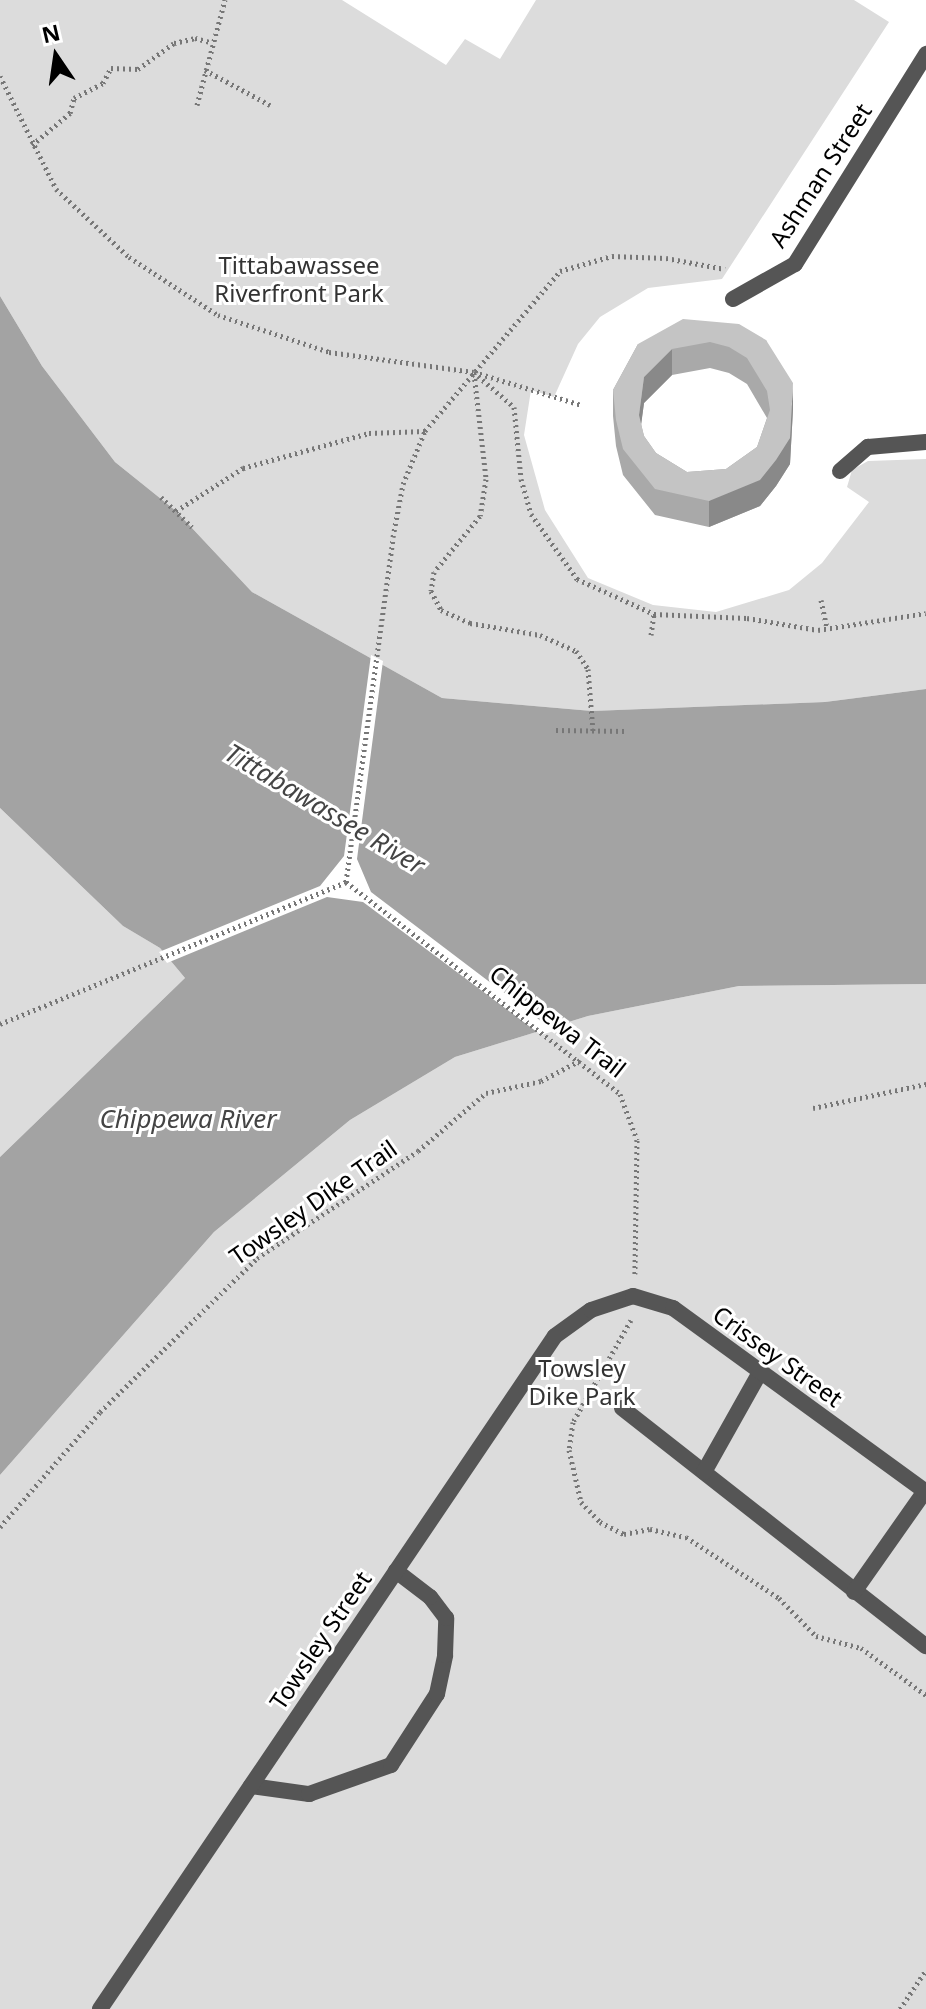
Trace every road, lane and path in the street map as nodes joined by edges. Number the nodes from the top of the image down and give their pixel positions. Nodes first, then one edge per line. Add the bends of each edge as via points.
1 (225, 0) edge
2 (210, 42) junction
3 (926, 54) edge
4 (205, 70) junction
5 (0, 76) edge
6 (197, 105) dead end
7 (270, 105) dead end
8 (32, 145) junction
9 (725, 269) dead end
10 (733, 299) dead end
11 (474, 372) junction
12 (581, 405) dead end
13 (425, 431) junction
14 (926, 442) edge
15 (840, 471) dead end
16 (161, 497) dead end
17 (176, 511) junction
18 (192, 527) dead end
19 (821, 600) dead end
20 (926, 613) edge
21 (654, 614) junction
22 (827, 628) junction
23 (651, 635) dead end
24 (556, 730) dead end
25 (593, 731) junction
26 (626, 731) dead end
27 (346, 882) junction
28 (0, 1024) edge
29 (581, 1060) junction
30 (926, 1084) edge
31 (813, 1108) dead end
32 (633, 1296) junction
33 (759, 1374) junction
34 (622, 1408) dead end
35 (704, 1472) junction
36 (925, 1491) edge
37 (0, 1527) edge
38 (396, 1571) junction
39 (854, 1592) junction
40 (926, 1646) edge
41 (926, 1695) edge
42 (251, 1786) junction
43 (926, 1970) edge
44 (100, 2009) edge
45 (900, 2009) edge

1 - 2 path
2 - 4 path
2 - 8 path via 195,38 174,43 138,69 111,68 103,83 74,98 70,113
3 - 10 street, Ashman Street via 795,264
4 - 6 path
4 - 7 path
5 - 8 path
8 - 11 path via 56,189 119,247 218,315 329,352
9 - 11 path via 666,258 612,256 560,271
11 - 12 path
11 - 13 path
11 - 21 path via 514,407 521,479 531,514 577,579
11 - 25 path via 486,479 480,516 434,572 431,591 441,610 470,623 540,635 576,651 588,669
13 - 17 path via 369,433 243,468
13 - 27 path via 403,484 393,537
14 - 15 street via 890,441 868,447
16 - 17 path
17 - 18 path
19 - 22 path
20 - 22 path
21 - 22 path
21 - 23 path
24 - 25 path
25 - 26 path
27 - 28 path
27 - 29 path, Chippewa Trail
29 - 32 path, Chippewa Trail via 620,1094 637,1140
29 - 37 path, Towsley Dike Trail via 541,1081 486,1093 418,1151 257,1258 100,1412
30 - 31 path
32 - 33 street, Crissey Street via 673,1308
32 - 38 street, Towsley Street via 591,1310 555,1336
32 - 41 path, Chippewa Trail via 635,1311 621,1343 573,1422 570,1463 581,1502 600,1522 624,1534 650,1529 686,1537 779,1598 816,1636 861,1648
33 - 35 street
33 - 36 street, Crissey Street
34 - 35 street
35 - 39 street
36 - 39 street
38 - 42 street, Towsley Street
38 - 42 street via 430,1597 446,1618 437,1694 391,1765 309,1794
39 - 40 street
42 - 44 street, Towsley Street
43 - 45 path

